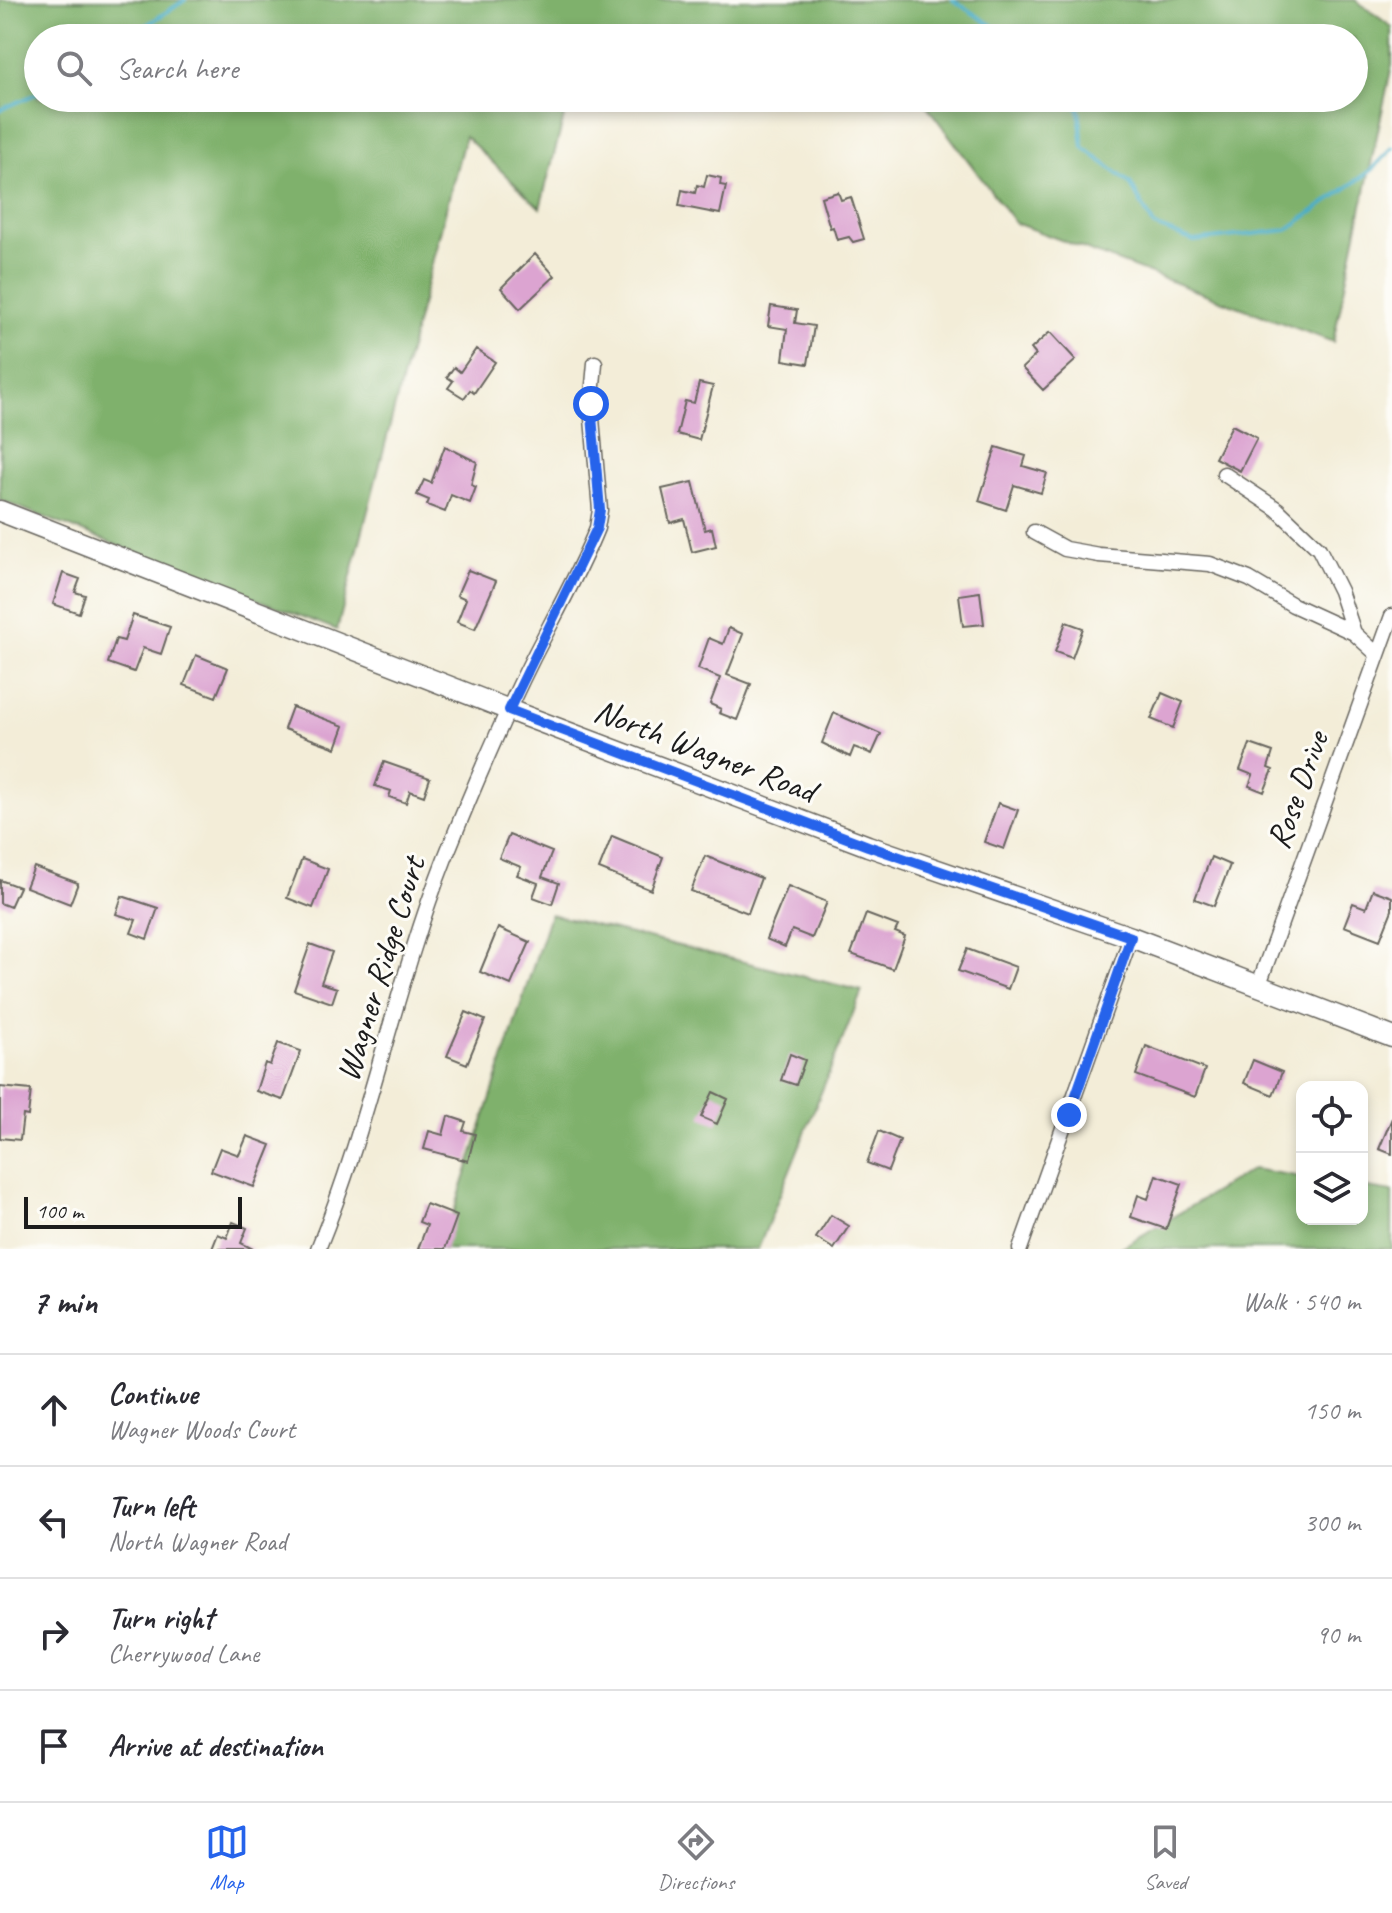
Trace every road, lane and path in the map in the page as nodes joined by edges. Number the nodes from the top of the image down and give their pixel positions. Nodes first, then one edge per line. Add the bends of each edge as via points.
1 (595, 363) dead end
2 (1224, 474) dead end
3 (0, 511) edge
4 (1034, 532) dead end
5 (1392, 616) edge
6 (1354, 633) junction
7 (1378, 655) junction
8 (509, 710) junction
9 (1131, 937) junction
10 (1259, 984) junction
11 (1392, 1037) edge
12 (318, 1249) edge
13 (1020, 1249) edge

1 - 8 street, Wagner Ridge Court via 591,407 597,528
2 - 6 street via 1277,509 1319,549
3 - 8 main road, North Wagner Road
4 - 6 street via 1065,549 1210,564
5 - 7 street, Rose Drive
6 - 7 street
7 - 10 street, Rose Drive
8 - 9 main road, North Wagner Road via 868,846
8 - 12 street, Wagner Ridge Court via 445,859
9 - 10 main road, North Wagner Road
9 - 13 street
10 - 11 main road, North Wagner Road

